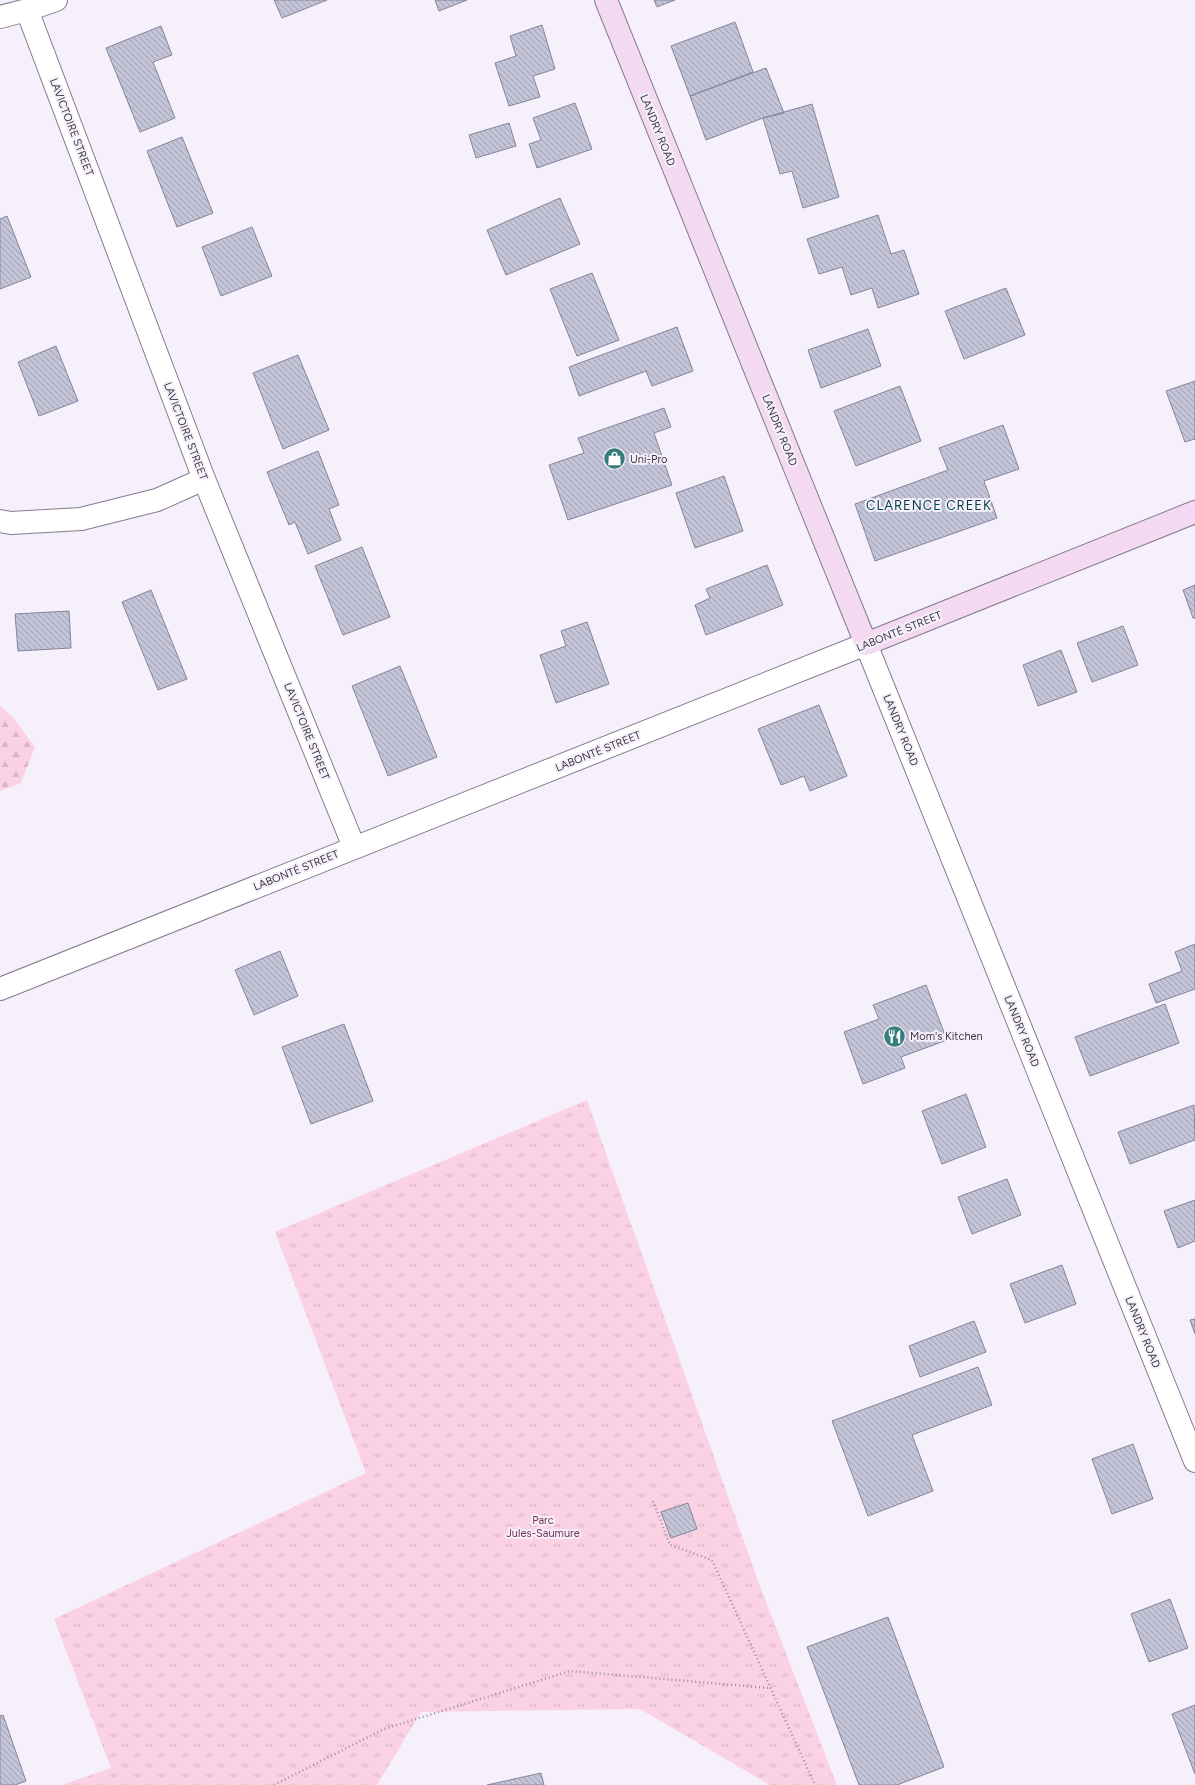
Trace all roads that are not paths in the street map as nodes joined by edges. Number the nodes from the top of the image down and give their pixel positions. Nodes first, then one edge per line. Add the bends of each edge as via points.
1 (56, 0) edge
2 (606, 0) edge
3 (27, 10) junction
4 (0, 17) edge
5 (204, 478) junction
6 (1195, 512) edge
7 (0, 521) edge
8 (866, 644) junction
9 (354, 847) junction
10 (0, 990) edge
11 (1195, 1462) edge

1 - 3 street
2 - 8 main road, LANDRY ROAD
3 - 4 street
3 - 5 street, LAVICTOIRE STREET
5 - 7 street via 157,500 81,519 11,523
5 - 9 street, LAVICTOIRE STREET
6 - 8 main road, LABONTÉ STREET
8 - 9 street, LABONTÉ STREET
8 - 11 street, LANDRY ROAD
9 - 10 street, LABONTÉ STREET

